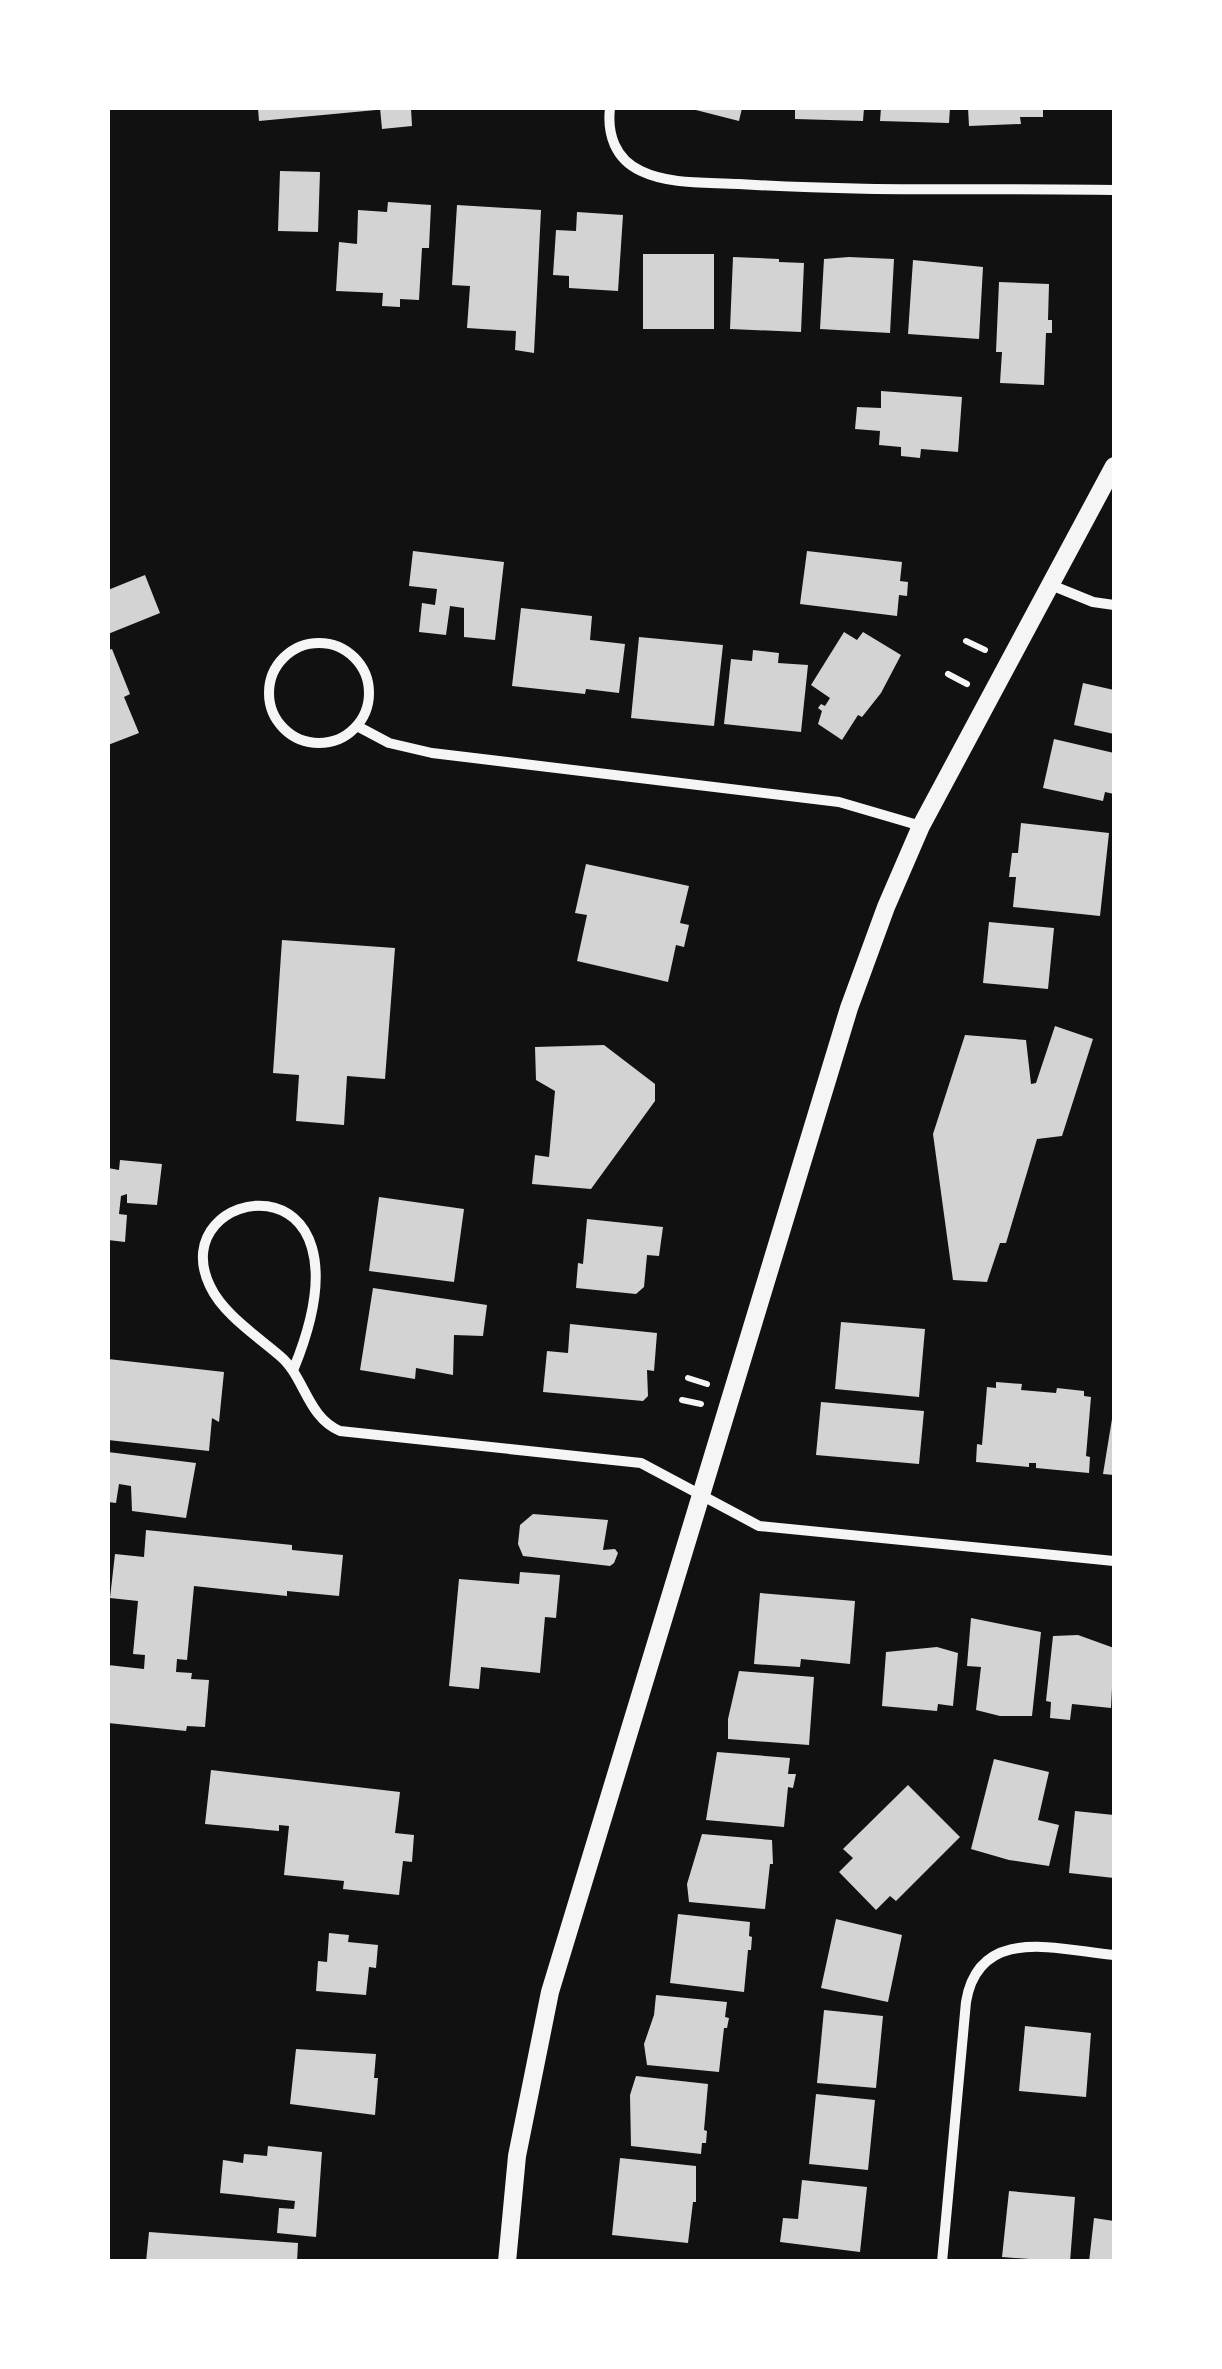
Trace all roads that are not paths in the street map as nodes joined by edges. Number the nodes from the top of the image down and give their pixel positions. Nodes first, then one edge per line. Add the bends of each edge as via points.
1 (610, 108) edge
2 (1114, 190) edge
3 (1114, 466) edge
4 (1051, 585) junction
5 (1114, 605) edge
6 (357, 726) junction
7 (921, 826) junction
8 (294, 1368) junction
9 (699, 1496) junction
10 (1114, 1561) edge
11 (1114, 1955) edge
12 (507, 2262) edge
13 (942, 2262) edge

1 - 2 street via 610,132 629,164 678,180
3 - 4 street
4 - 5 street
4 - 7 street
6 - 6 street via 370,695 354,656 323,642 284,656 268,695 287,732 319,744
6 - 7 street via 432,754 839,802
7 - 9 street via 829,1068
8 - 8 street via 308,1332 316,1268 311,1238 286,1211 238,1209 208,1236 203,1260 210,1287
8 - 9 street via 316,1412 340,1431 640,1463
9 - 10 street via 760,1526
9 - 12 street via 550,1992 519,2142
11 - 13 street via 1017,1947 987,1959 973,1976

